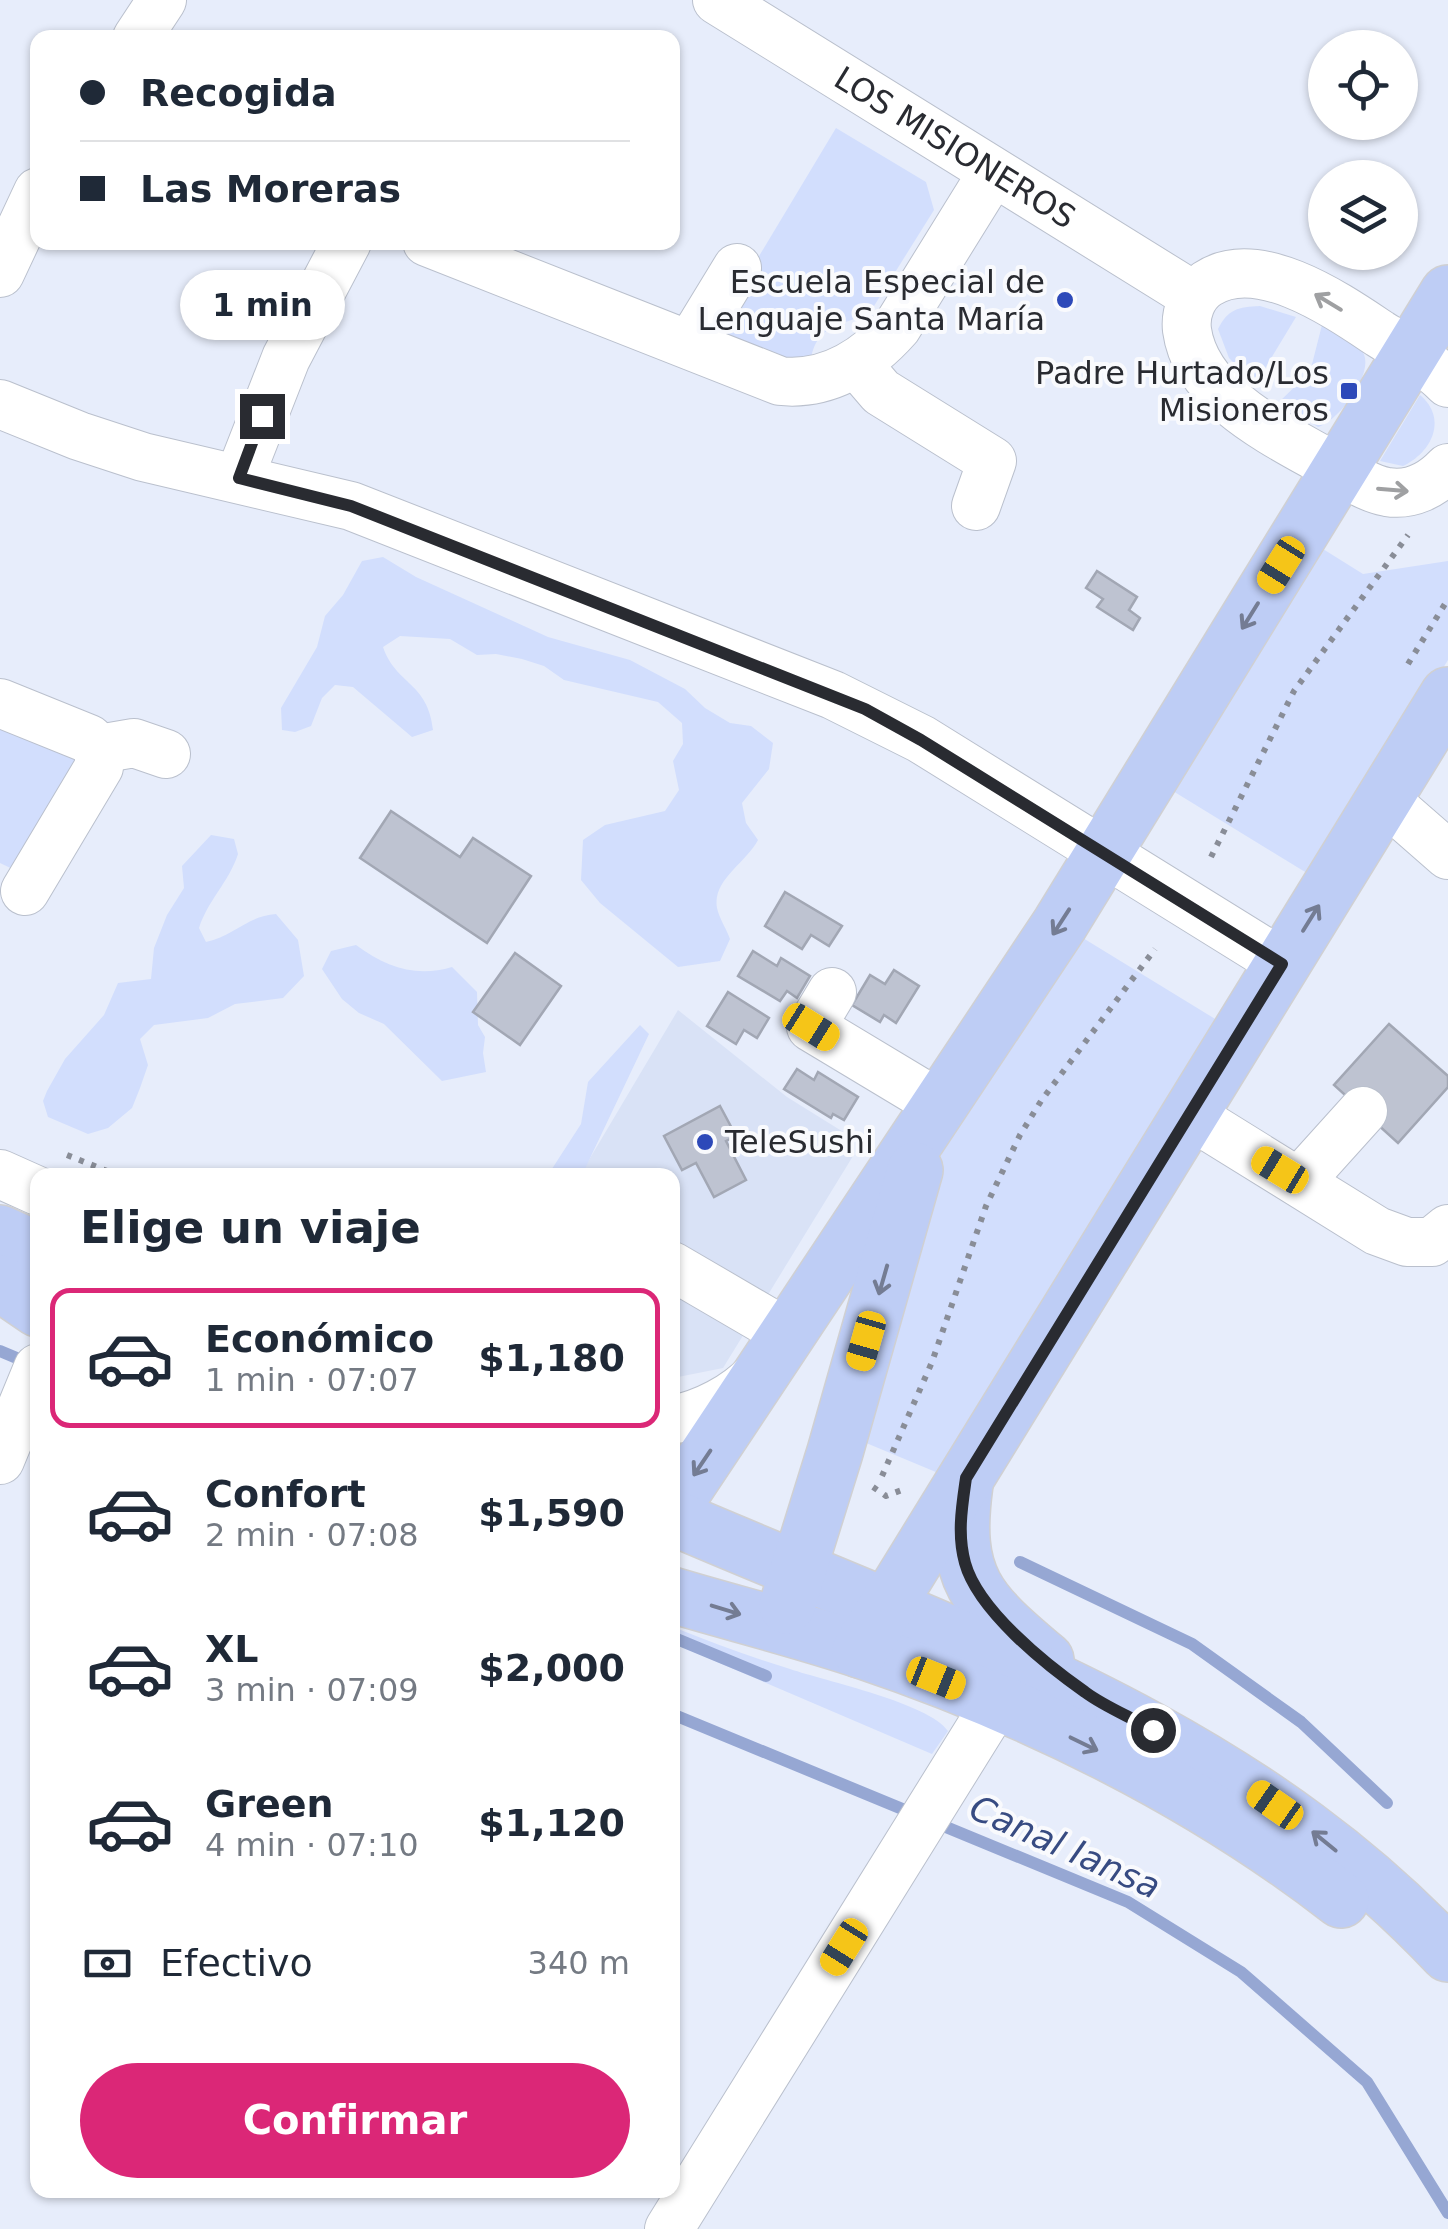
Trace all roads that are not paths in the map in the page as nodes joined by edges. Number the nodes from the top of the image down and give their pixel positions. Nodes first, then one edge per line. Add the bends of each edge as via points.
1 (162, 0) edge
2 (717, 0) edge
3 (782, 16) edge
4 (142, 30) edge
5 (993, 172) junction
6 (30, 209) edge
7 (343, 250) edge
8 (447, 250) edge
9 (737, 268) dead end
10 (0, 273) edge
11 (1448, 293) edge
12 (1194, 296) junction
13 (690, 345) junction
14 (856, 364) junction
15 (1430, 368) edge
16 (0, 404) edge
17 (1448, 468) edge
18 (1339, 470) junction
19 (239, 478) junction
20 (976, 506) dead end
21 (1448, 695) edge
22 (0, 703) edge
23 (99, 750) junction
24 (166, 754) dead end
25 (1384, 799) junction
26 (1104, 853) junction
27 (1448, 854) edge
28 (25, 891) dead end
29 (1282, 964) junction
30 (832, 992) dead end
31 (934, 1111) junction
32 (1363, 1111) dead end
33 (1190, 1114) junction
34 (0, 1174) edge
35 (1300, 1182) junction
36 (30, 1187) edge
37 (1448, 1230) edge
38 (0, 1234) edge
39 (30, 1247) edge
40 (680, 1271) edge
41 (0, 1283) edge
42 (30, 1304) edge
43 (780, 1344) junction
44 (30, 1387) edge
45 (680, 1418) edge
46 (0, 1460) edge
47 (966, 1478) junction
48 (680, 1496) edge
49 (680, 1520) edge
50 (798, 1571) junction
51 (680, 1596) edge
52 (780, 1627) junction
53 (873, 1629) junction
54 (1086, 1694) junction
55 (996, 1703) junction
56 (1448, 1954) edge
57 (1448, 1987) edge
58 (670, 2229) edge

1 - 4 street
2 - 3 street, LOS MISIONEROS
3 - 5 street, LOS MISIONEROS
5 - 12 street, LOS MISIONEROS
5 - 14 street via 896,327
6 - 10 street
7 - 19 street via 286,358
8 - 13 street
9 - 13 street
11 - 15 main road
15 -> 12 street via 1283,280 1230,275
12 - 18 street via 1186,326 1190,346 1216,385 1250,415
13 - 14 street via 780,381 808,382
14 - 20 street via 882,392 992,462
15 - 18 main road
16 - 19 street via 143,457
18 -> 17 street via 1388,492 1405,492
18 -> 26 main road
19 - 26 street via 351,506 834,695 893,723
21 - 25 main road
22 - 23 street via 89,739
23 - 24 street via 134,742
23 - 28 street via 99,768
25 - 27 street
29 -> 25 main road
26 - 29 street
26 -> 31 main road
29 - 33 main road
30 - 31 street via 811,1027
31 - 43 main road
31 -> 50 main road via 853,1475
32 - 35 street
33 - 35 street
33 - 47 main road
34 - 36 street
35 - 37 street via 1407,1242 1432,1242
38 - 39 main road
40 - 43 street via 768,1322
41 - 42 main road
43 - 45 street via 755,1378 702,1412
43 -> 48 main road
44 - 46 street
47 - 53 main road
47 - 54 main road via 960,1539 979,1596
49 - 50 main road
50 - 52 main road
50 - 53 main road
51 -> 52 main road
52 - 53 main road
53 - 54 main road
53 - 55 main road
56 -> 54 main road via 1294,1818
55 -> 57 main road via 1220,1816 1324,1887
55 - 58 street

